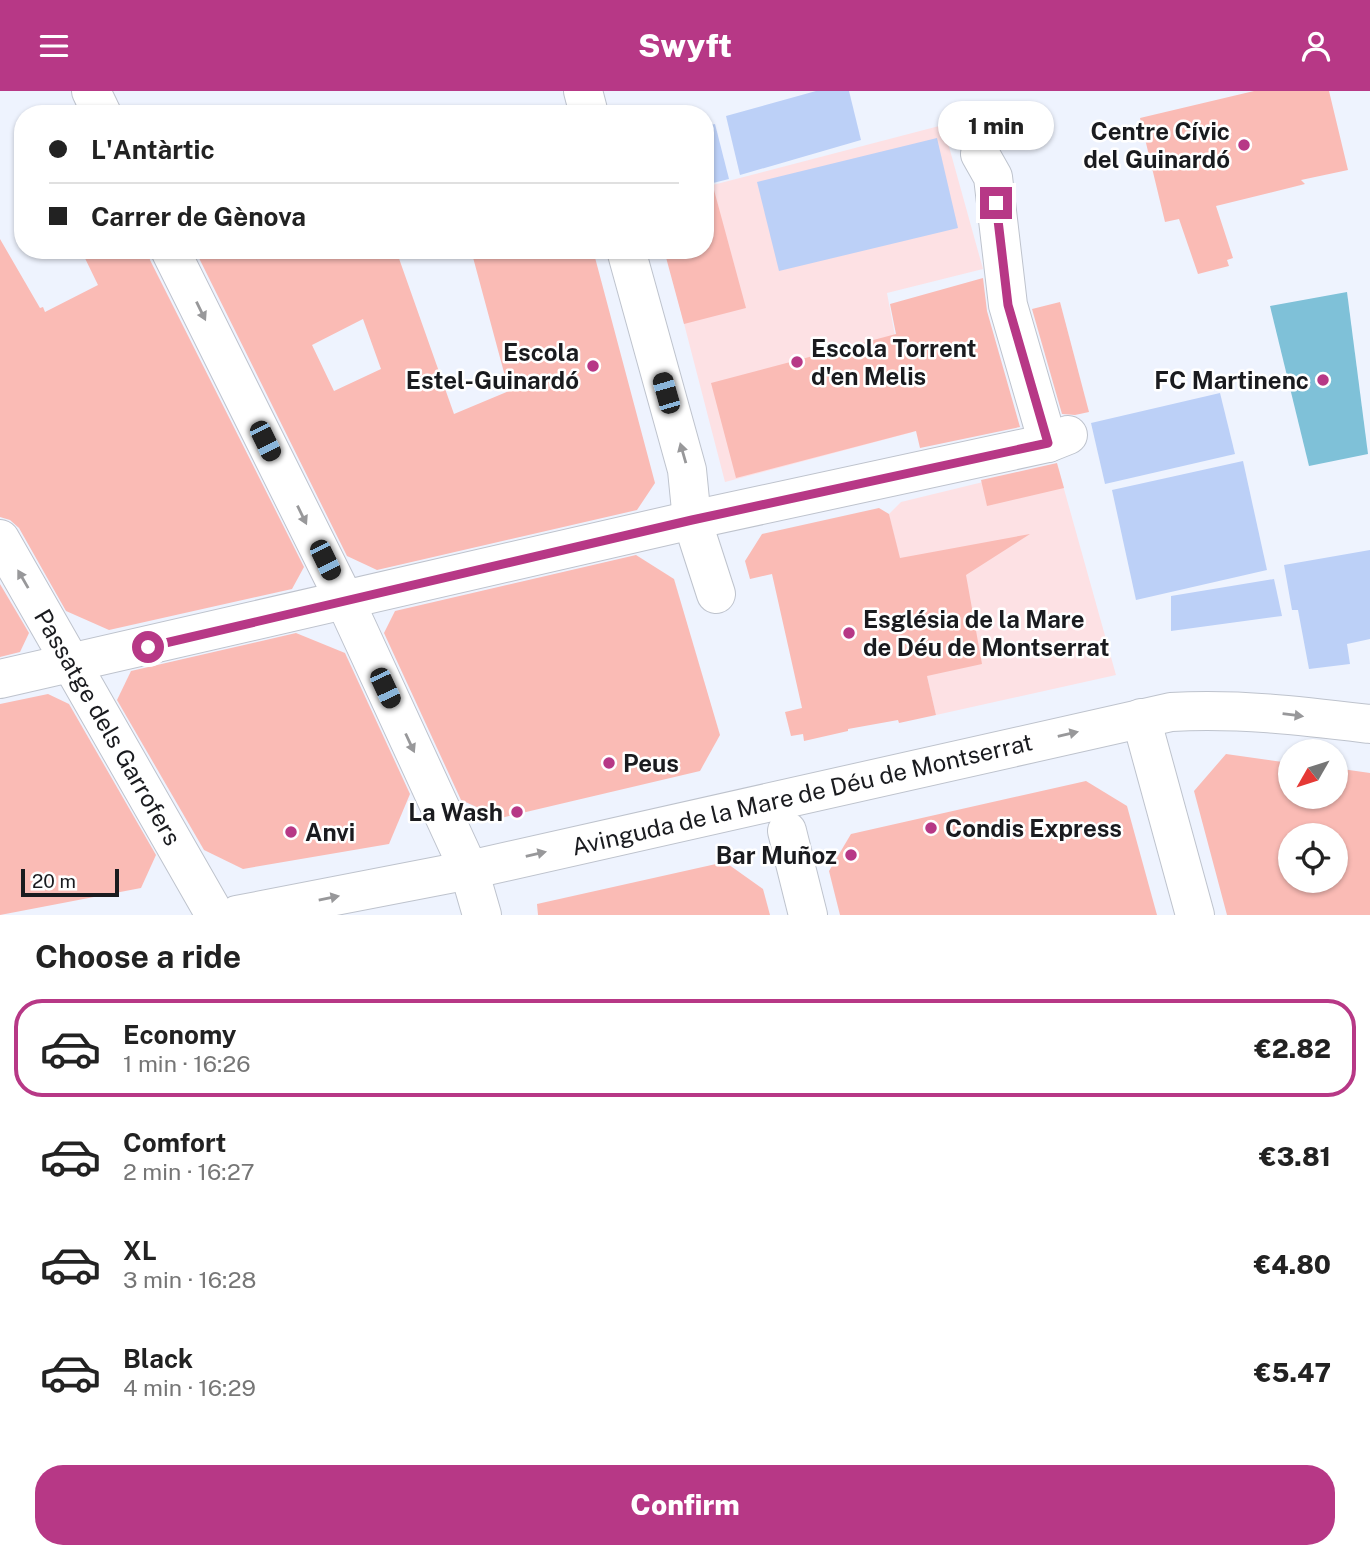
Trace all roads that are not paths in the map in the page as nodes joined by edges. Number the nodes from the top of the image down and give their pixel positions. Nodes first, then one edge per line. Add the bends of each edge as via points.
1 (978, 163) dead end
2 (174, 259) edge
3 (628, 259) edge
4 (692, 520) junction
5 (0, 538) edge
6 (716, 594) dead end
7 (345, 601) junction
8 (72, 664) junction
9 (0, 679) edge
10 (1141, 718) junction
11 (1370, 724) edge
12 (787, 831) dead end
13 (469, 870) junction
14 (215, 915) edge
15 (237, 915) edge
16 (482, 915) edge
17 (808, 915) edge
18 (1195, 915) edge

1 - 4 street via 1008,305 1058,439
2 -> 7 street
4 -> 3 street via 687,470
4 - 6 street
4 - 7 street
8 -> 5 street, Passatge dels Garrofers
7 - 8 street
7 -> 13 street
8 - 9 street
8 - 14 street, Passatge dels Garrofers
10 -> 11 street, Avinguda de la Mare de Déu de Montserrat via 1208,710
13 -> 10 street, Avinguda de la Mare de Déu de Montserrat
10 - 18 street
12 - 17 street
15 -> 13 street, Avinguda de la Mare de Déu de Montserrat
13 - 16 street

